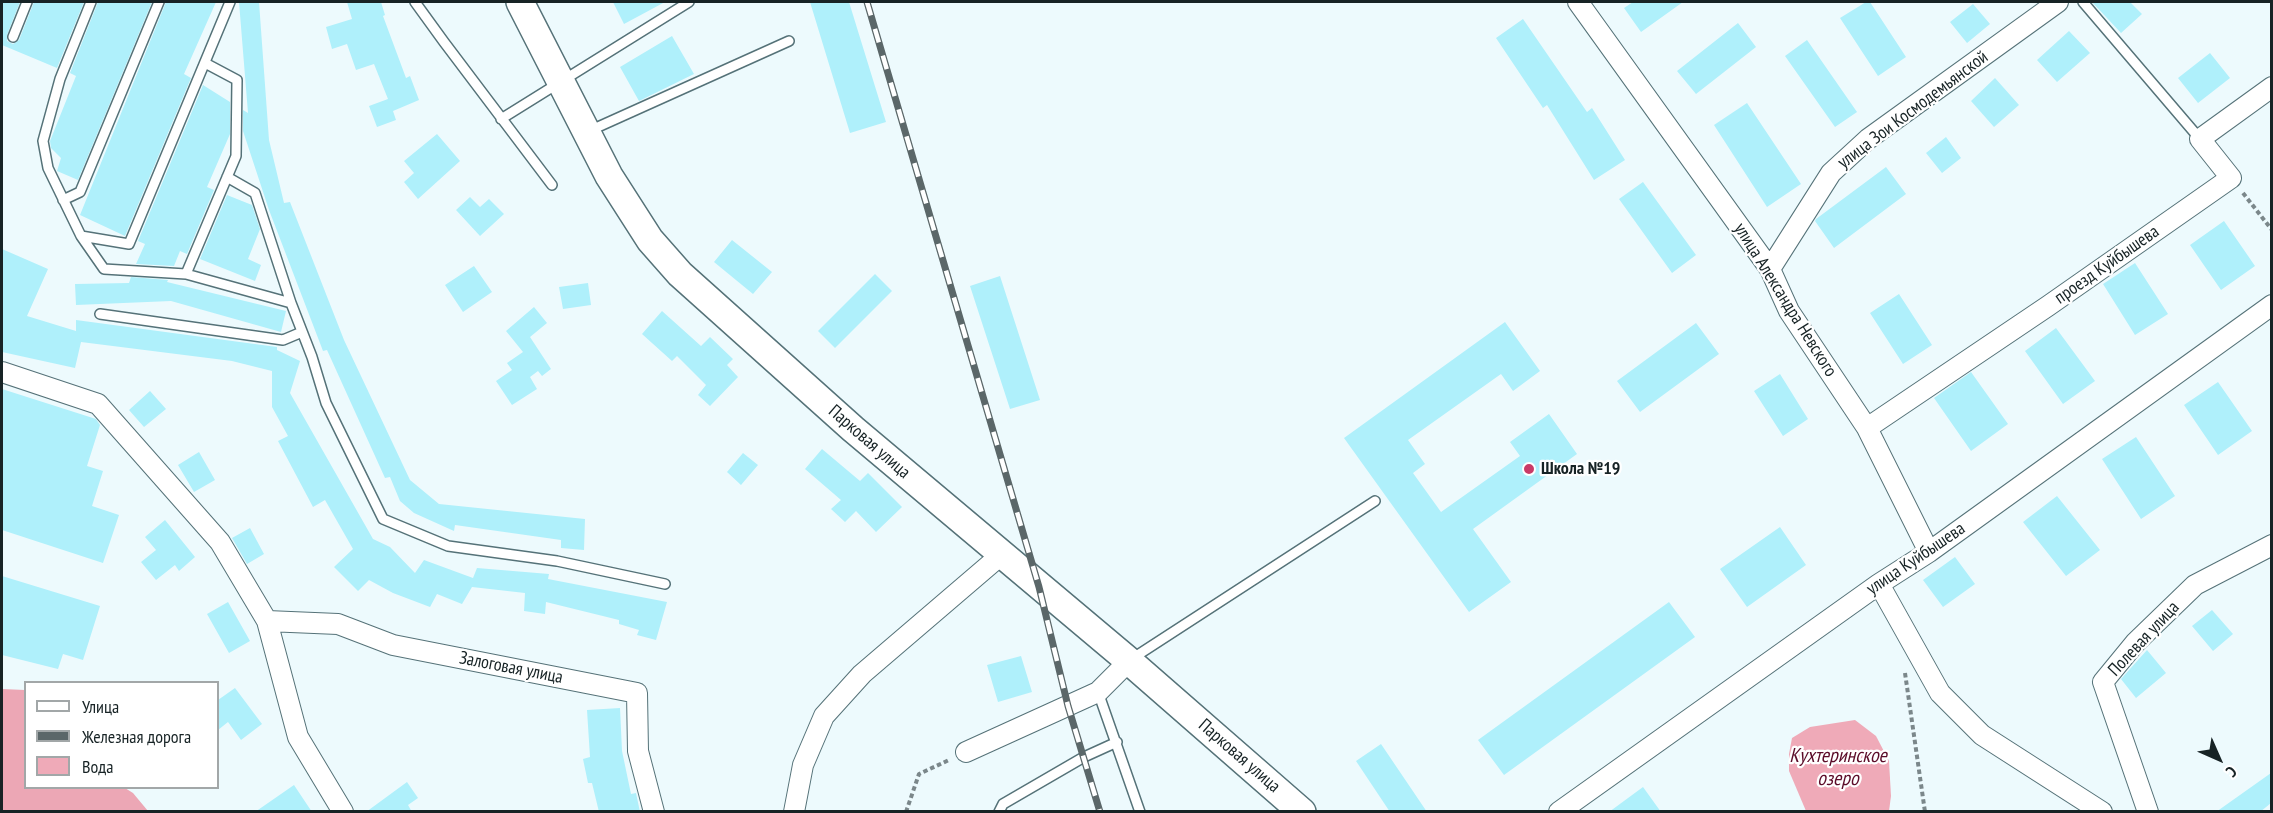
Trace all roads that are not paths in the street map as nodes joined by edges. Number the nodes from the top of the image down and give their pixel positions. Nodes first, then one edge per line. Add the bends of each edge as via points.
1 (27, 2) edge
2 (91, 2) edge
3 (159, 2) edge
4 (230, 2) edge
5 (416, 2) edge
6 (520, 2) edge
7 (689, 2) edge
8 (1580, 2) edge
9 (2058, 2) edge
10 (2083, 2) edge
11 (13, 37) dead end
12 (789, 41) dead end
13 (205, 63) junction
14 (561, 81) junction
15 (2271, 87) edge
16 (501, 118) junction
17 (586, 132) junction
18 (2200, 139) junction
19 (227, 177) junction
20 (552, 185) dead end
21 (63, 200) junction
22 (81, 236) junction
23 (1770, 269) junction
24 (186, 274) junction
25 (291, 303) junction
26 (2271, 305) edge
27 (100, 314) dead end
28 (302, 332) junction
29 (2, 372) edge
30 (1867, 428) junction
31 (1375, 501) dead end
32 (2271, 545) edge
33 (1929, 552) junction
34 (1002, 555) junction
35 (664, 584) dead end
36 (1879, 584) junction
37 (267, 621) junction
38 (1129, 661) junction
39 (1098, 693) junction
40 (1117, 742) junction
41 (966, 752) road end
42 (343, 812) edge
43 (654, 812) edge
44 (794, 812) edge
45 (999, 812) edge
46 (1140, 812) edge
47 (1302, 812) edge
48 (1559, 812) edge
49 (2102, 812) edge
50 (2148, 812) edge

1 - 11 lane
2 - 21 lane via 60,79 42,141 48,168
3 - 21 lane via 80,192
4 - 13 lane
5 - 16 lane
6 - 14 street, Парковая улица
7 - 14 lane
8 - 23 street, улица Александра Невского
9 - 23 street, улица Зои Космодемьянской via 1868,139 1831,173
10 - 18 lane
12 - 17 lane
13 - 19 lane via 237,80 236,156
13 - 22 lane via 129,244
14 - 16 lane
14 - 17 street, Парковая улица
15 - 18 street
16 - 20 lane
17 - 34 street, Парковая улица via 650,240 680,274 853,429
18 - 30 street, проезд Куйбышева via 2231,178
19 - 24 lane
19 - 25 lane via 255,193
21 - 22 lane
22 - 24 lane via 104,269
23 - 30 street, улица Александра Невского via 1789,311
24 - 25 lane
25 - 28 lane
26 - 33 street, улица Куйбышева
27 - 28 lane via 283,339
28 - 35 lane via 326,403 383,519 448,546 557,561
29 - 37 street via 98,404 220,542
30 - 33 street, улица Александра Невского
31 - 38 lane
32 - 50 street, Полевая улица via 2195,585 2135,643 2103,682
33 - 36 street, улица Куйбышева
34 - 38 street, Парковая улица
34 - 44 street via 862,674 824,716 803,765
36 - 48 street, улица Куйбышева
36 - 49 street via 1940,693 1982,735
37 - 42 street via 298,737
37 - 43 street, Залоговая улица via 338,624 393,645 637,693 638,751
38 - 39 street
38 - 47 street, Парковая улица
39 - 40 lane
39 - 41 street
40 - 45 lane via 1003,804
40 - 46 lane

